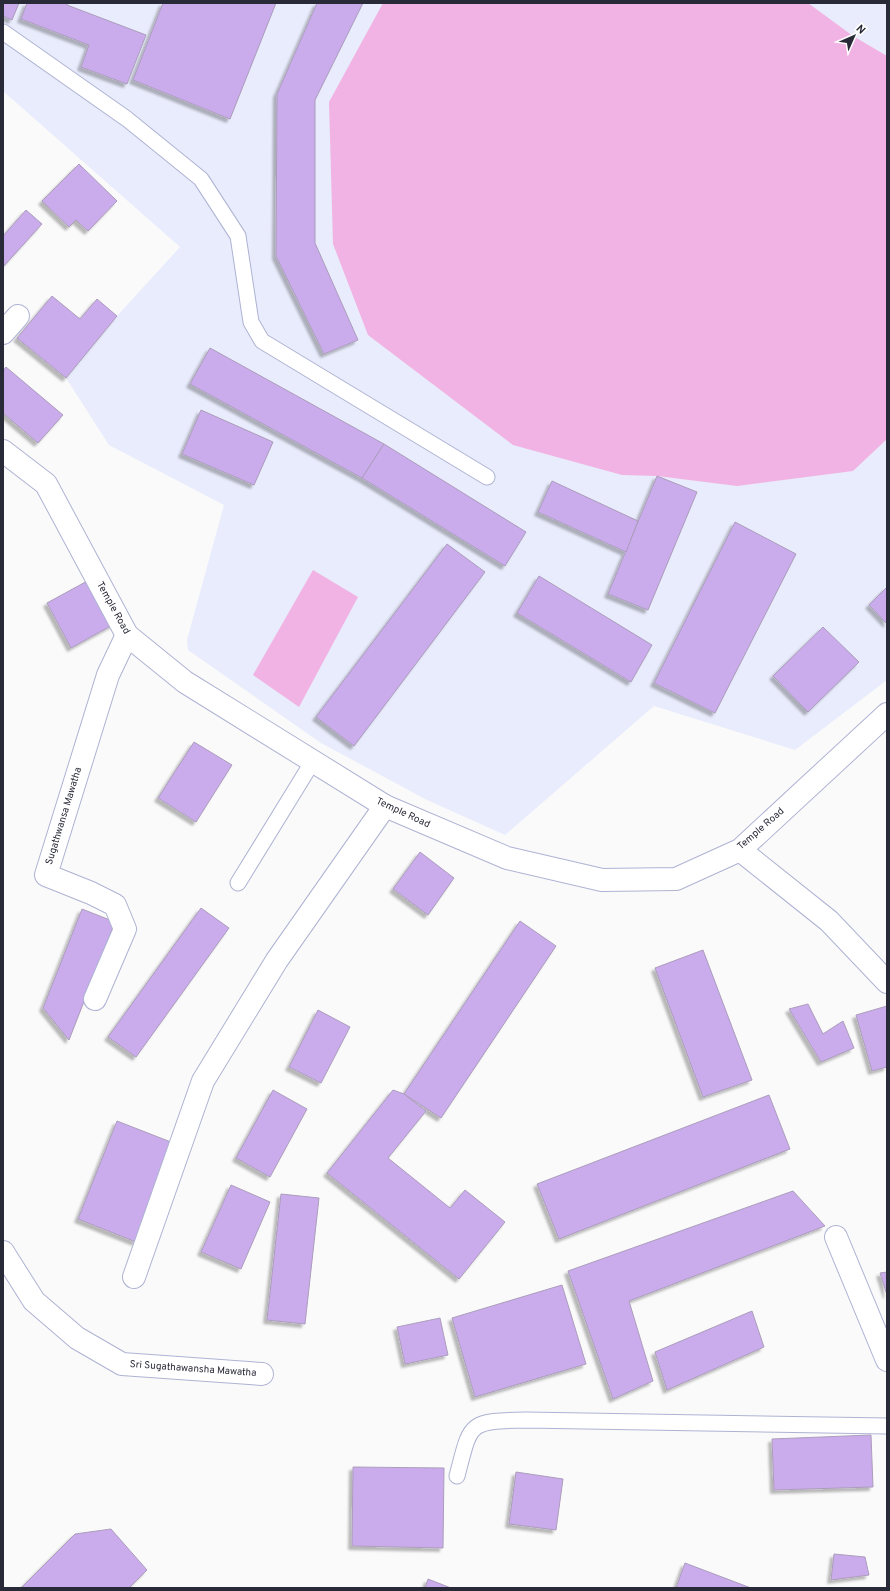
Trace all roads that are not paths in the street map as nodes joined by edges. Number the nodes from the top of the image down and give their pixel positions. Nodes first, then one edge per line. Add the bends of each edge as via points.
1 (3, 32) edge
2 (18, 316) dead end
3 (3, 333) edge
4 (3, 451) edge
5 (487, 477) dead end
6 (127, 635) junction
7 (887, 714) edge
8 (313, 761) junction
9 (386, 806) junction
10 (740, 850) junction
11 (238, 883) dead end
12 (887, 982) edge
13 (96, 999) dead end
14 (836, 1237) dead end
15 (3, 1252) edge
16 (134, 1277) dead end
17 (887, 1360) edge
18 (262, 1374) dead end
19 (887, 1426) edge
20 (457, 1476) dead end

1 - 5 lane via 127,119 201,178 238,236 251,322 262,341
2 - 3 street
4 - 6 street, Temple Road via 46,484
6 - 8 street, Temple Road via 185,682
6 - 13 street, Sugathwansa Mawatha via 108,675 46,875 115,905 125,929
7 - 10 street, Temple Road
8 - 9 street, Temple Road
8 - 11 lane
9 - 10 street, Temple Road via 507,858 602,880 676,879
9 - 16 street via 277,960 203,1082
10 - 12 street via 829,920
14 - 17 street
15 - 18 street, Sri Sugathawansha Mawatha via 34,1301 77,1338 122,1364
19 - 20 lane via 490,1420 476,1426 468,1437

